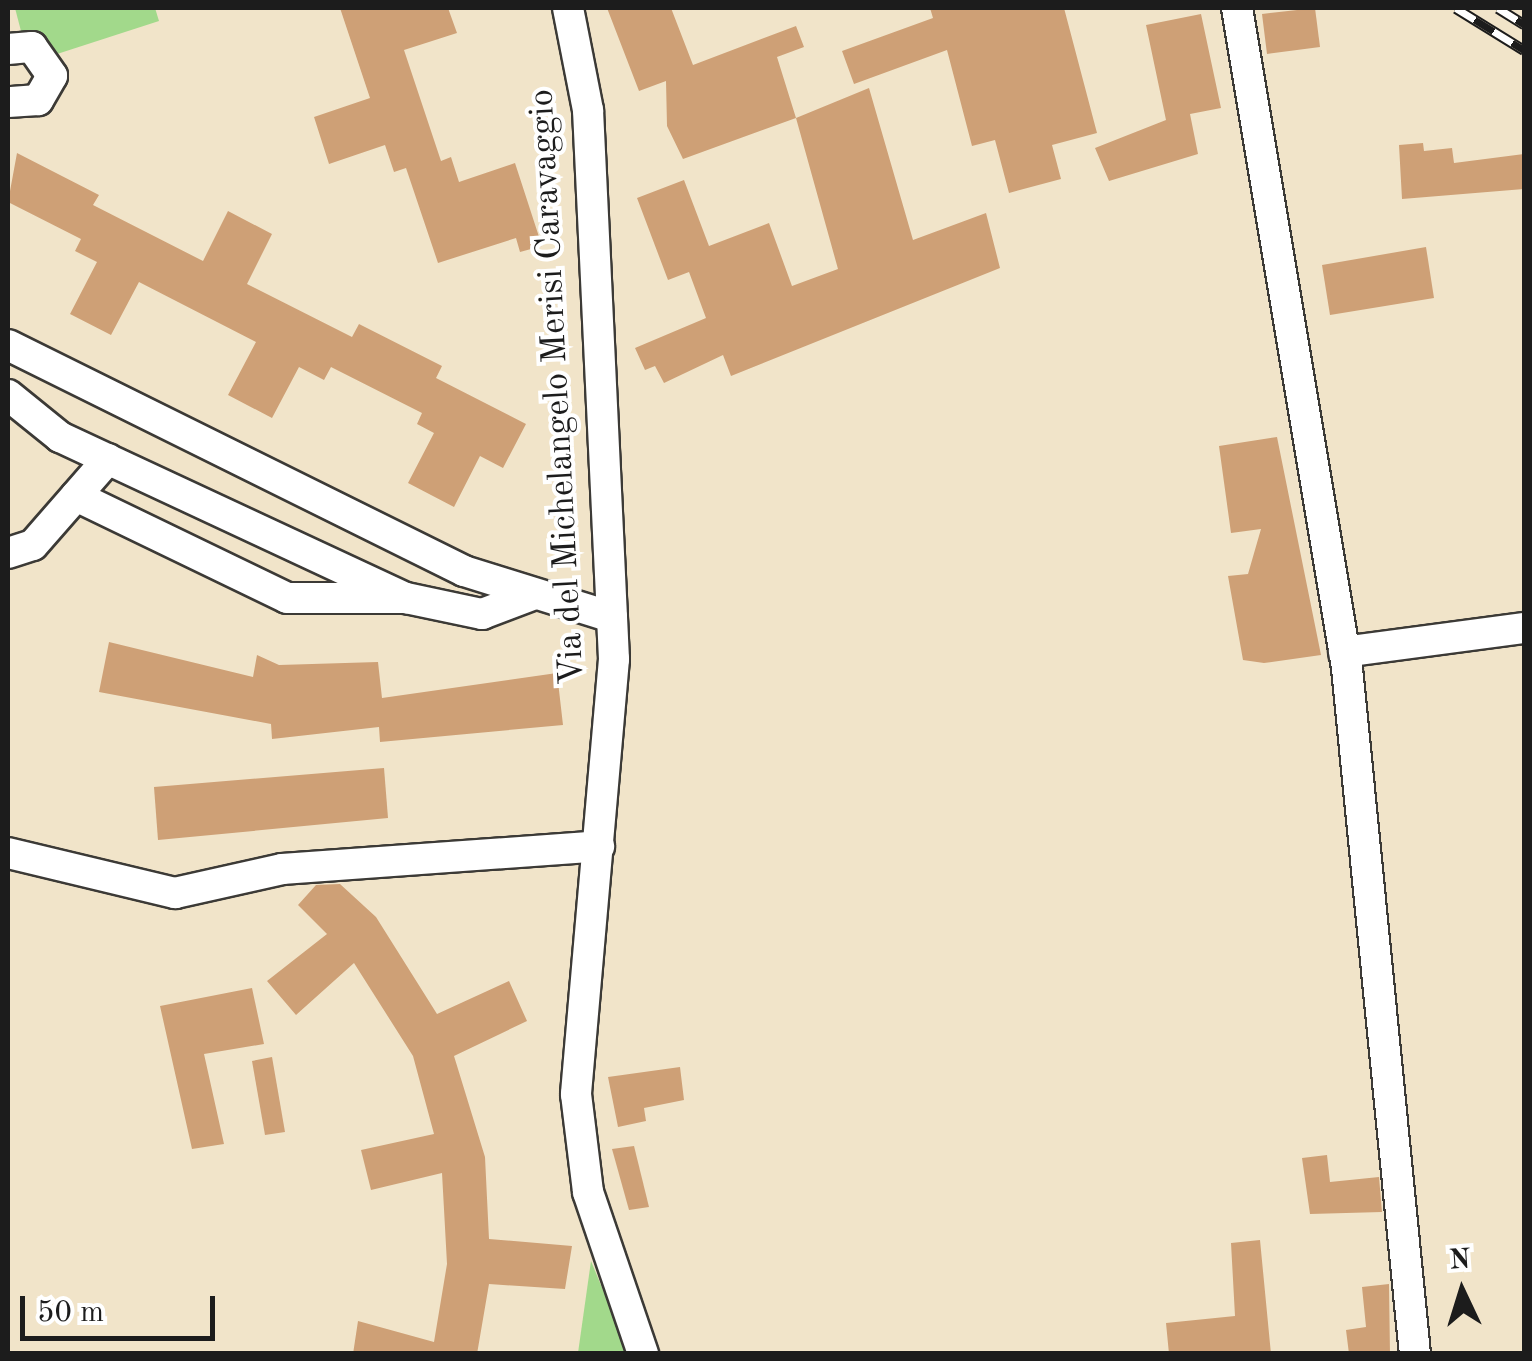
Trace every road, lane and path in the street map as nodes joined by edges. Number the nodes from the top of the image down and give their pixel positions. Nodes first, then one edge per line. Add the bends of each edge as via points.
1 (568, 8) edge
2 (1237, 8) edge
3 (8, 49) edge
4 (8, 102) edge
5 (8, 345) edge
6 (8, 396) edge
7 (108, 459) junction
8 (76, 496) junction
9 (8, 553) edge
10 (532, 594) junction
11 (406, 598) junction
12 (612, 617) junction
13 (1524, 628) edge
14 (1344, 652) junction
15 (599, 846) junction
16 (8, 853) edge
17 (642, 1354) edge
18 (1416, 1354) edge

1 - 12 street, Via del Michelangelo Merisi Caravaggio via 588,110 581,255
2 - 14 street
3 - 4 street via 32,46 52,76 38,100
5 - 10 street via 464,571
6 - 7 street via 48,430
7 - 8 street
7 - 11 street
8 - 9 street via 33,545
8 - 11 street via 287,598
10 - 11 street via 482,614
10 - 12 street
12 - 15 street, Via del Michelangelo Merisi Caravaggio
13 - 14 street
14 - 18 street
15 - 16 street via 282,868 175,892
15 - 17 street, Via del Michelangelo Merisi Caravaggio via 576,1094 588,1192

